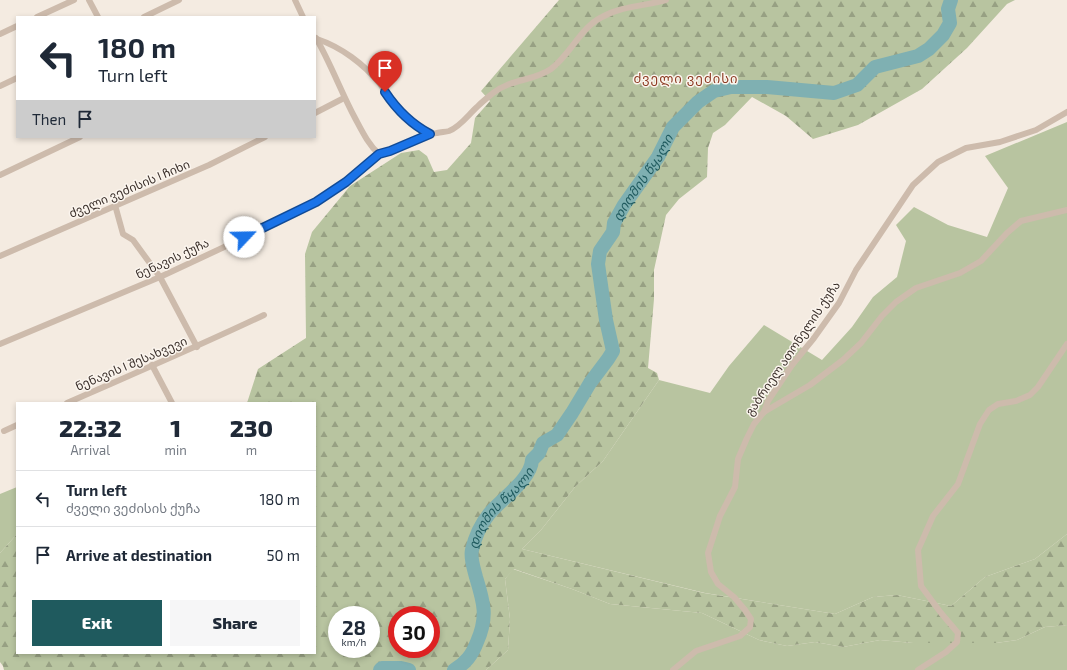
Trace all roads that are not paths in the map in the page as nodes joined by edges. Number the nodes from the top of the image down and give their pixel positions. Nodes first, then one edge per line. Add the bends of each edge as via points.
1 (74, 0) edge
2 (89, 0) edge
3 (179, 0) edge
4 (295, 0) edge
5 (666, 0) edge
6 (39, 16) edge
7 (97, 16) edge
8 (146, 16) edge
9 (303, 16) edge
10 (16, 26) edge
11 (0, 34) edge
12 (316, 38) edge
13 (16, 78) edge
14 (0, 86) edge
15 (344, 98) junction
16 (316, 112) edge
17 (1067, 112) edge
18 (430, 134) junction
19 (78, 138) edge
20 (264, 138) edge
21 (379, 154) junction
22 (0, 174) edge
23 (115, 205) junction
24 (1067, 210) edge
25 (0, 256) edge
26 (160, 277) junction
27 (264, 315) dead end
28 (0, 344) edge
29 (1067, 344) edge
30 (197, 347) junction
31 (152, 365) junction
32 (69, 402) edge
33 (171, 402) edge
34 (764, 412) junction
35 (16, 426) edge
36 (4, 431) dead end
37 (673, 670) edge
38 (918, 670) edge

1 - 6 street
2 - 7 street
3 - 8 street
4 - 9 street
5 - 18 street, ნენავის ქუჩა via 627,7 602,16 588,27 551,69 495,91 450,130
10 - 11 street
12 - 15 street
12 - 18 street via 352,57 380,84 400,112 417,127
13 - 14 street
15 - 16 street
15 - 21 street via 371,146
17 - 34 street, გაბრიელ ათონელის ქუჩა via 1036,130 1000,142 966,148 938,162 913,185 856,270 839,303 768,400
18 - 21 street, ნენავის ქუჩა
19 - 22 street
20 - 23 street, ძველი ვეძისის I ჩიხი via 209,165
21 - 26 street, ნენავის ქუჩა via 346,182 316,202
23 - 25 street, ძველი ვეძისის I ჩიხი
23 - 26 street, ნენავის I შესახვევი via 123,234 133,240
24 - 34 street via 1021,221 981,261 960,273 916,288 882,316 844,360 810,385
26 - 28 street, ნენავის ქუჩა
26 - 30 street, ნენავის I შესახვევი
27 - 30 street
29 - 38 street via 1030,396 998,404 989,410 980,424 958,484 933,516 918,550 921,586 958,633 957,642
30 - 31 street, ნენავის I შესახვევი
31 - 32 street, ნენავის I შესახვევი
31 - 33 street
34 - 37 street, გაბრიელ ათონელის ქუჩა via 746,438 738,459 735,487 720,516 708,553 711,572 718,584 745,610 750,618 750,627 740,636 696,651
35 - 36 street

